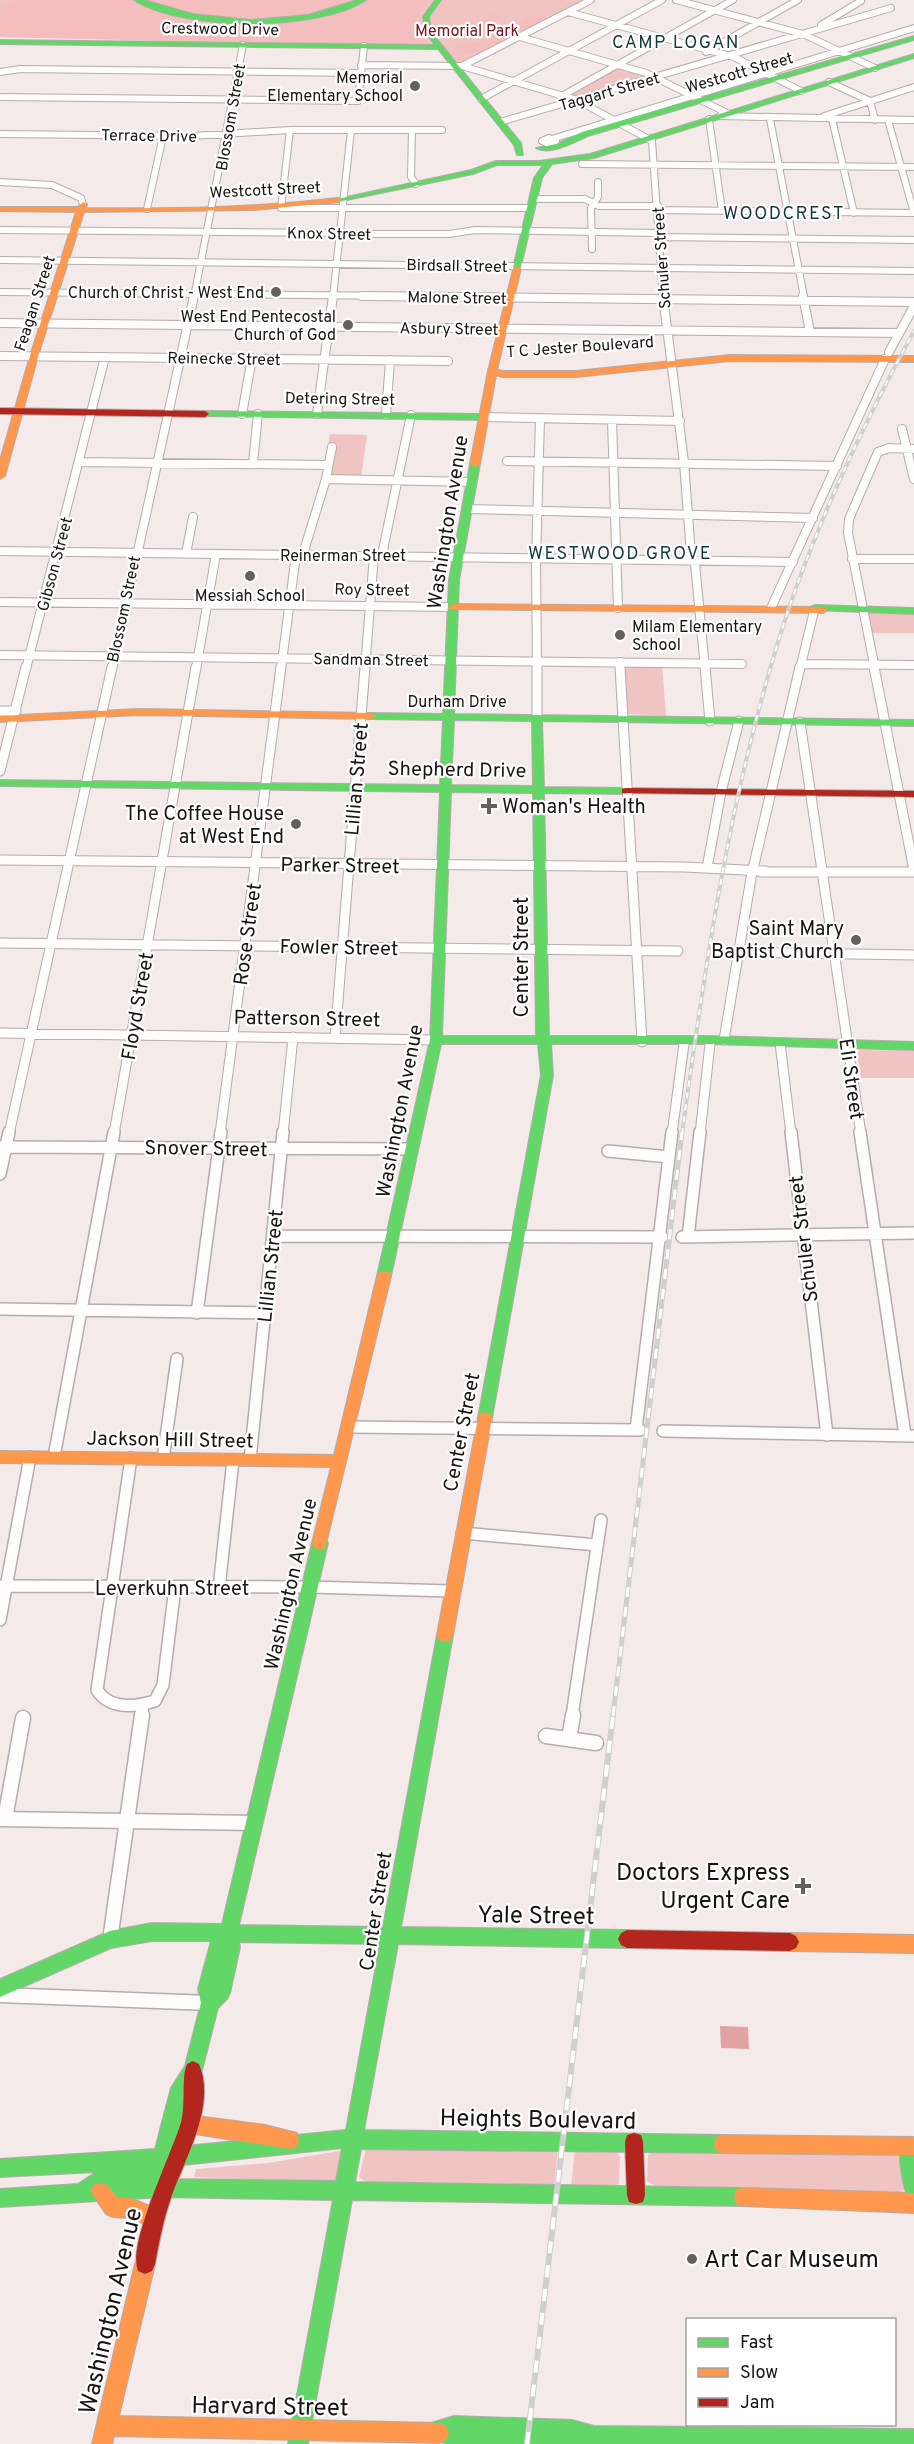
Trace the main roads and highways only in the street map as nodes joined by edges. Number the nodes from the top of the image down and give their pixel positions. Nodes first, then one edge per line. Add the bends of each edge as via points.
1 (137, 0) edge
2 (363, 0) edge
3 (438, 0) edge
4 (914, 38) edge
5 (0, 42) edge
6 (440, 47) junction
7 (914, 56) edge
8 (538, 148) junction
9 (521, 155) junction
10 (551, 161) junction
11 (538, 178) junction
12 (0, 204) edge
13 (82, 206) junction
14 (0, 209) edge
15 (914, 352) edge
16 (887, 355) junction
17 (914, 359) edge
18 (492, 371) junction
19 (0, 411) edge
20 (18, 411) junction
21 (483, 417) junction
22 (0, 476) edge
23 (453, 607) junction
24 (745, 609) junction
25 (818, 610) junction
26 (914, 611) edge
27 (450, 718) junction
28 (0, 719) edge
29 (537, 719) junction
30 (914, 723) edge
31 (0, 783) edge
32 (447, 788) junction
33 (538, 790) junction
34 (914, 794) edge
35 (436, 1040) junction
36 (544, 1041) junction
37 (646, 1042) junction
38 (748, 1042) junction
39 (914, 1046) edge
40 (0, 1457) edge
41 (340, 1461) junction
42 (228, 1934) junction
43 (391, 1934) junction
44 (914, 1944) edge
45 (0, 1988) edge
46 (193, 2070) junction
47 (189, 2124) junction
48 (354, 2139) junction
49 (298, 2142) junction
50 (634, 2142) junction
51 (912, 2146) edge
52 (181, 2155) junction
53 (163, 2157) junction
54 (0, 2168) edge
55 (159, 2172) junction
56 (163, 2188) junction
57 (914, 2188) edge
58 (345, 2191) junction
59 (100, 2192) junction
60 (80, 2194) junction
61 (636, 2195) junction
62 (0, 2198) edge
63 (914, 2203) edge
64 (155, 2218) junction
65 (106, 2426) junction
66 (301, 2429) junction
67 (914, 2439) edge
68 (596, 2440) edge
69 (831, 2441) edge
70 (102, 2444) edge
71 (298, 2444) edge

1 - 2 main road via 187,16 240,21 311,16
3 - 6 main road via 425,24
4 - 8 main road, Westcott Street via 616,121 559,146
5 - 6 main road, Crestwood Drive
6 - 9 main road via 459,66
7 - 10 main road via 577,161
8 - 9 main road, Westcott Street
8 - 10 main road via 553,153 555,158
9 - 10 main road
9 - 11 main road
9 - 13 main road, Westcott Street via 345,201 213,207
10 - 11 main road, Washington Avenue
11 - 18 main road, Washington Avenue
12 - 13 main road, Westcott Street
13 - 14 main road, Westcott Street
13 - 20 main road, Feagan Street
15 - 16 main road, T C Jester Boulevard
16 - 17 main road, T C Jester Boulevard
16 - 18 main road, T C Jester Boulevard via 751,354 583,370 505,367
18 - 21 main road, Washington Avenue
19 - 20 main road, Detering Street
20 - 21 main road, Detering Street
20 - 22 main road, Feagan Street
21 - 23 main road, Washington Avenue
23 - 24 main road, Roy Street
23 - 27 main road, Washington Avenue
24 - 25 main road, Roy Street
24 - 25 main road, Roy Street
25 - 26 main road, Roy Street
27 - 28 main road, Durham Drive via 101,713 15,714
27 - 29 main road, Durham Drive
27 - 32 main road, Washington Avenue
29 - 30 main road, Durham Drive
29 - 33 main road, Center Street
31 - 32 main road, Shepherd Drive
32 - 33 main road, Shepherd Drive
32 - 35 main road, Washington Avenue
33 - 34 main road, Shepherd Drive
33 - 36 main road, Center Street
35 - 36 main road, Patterson Street
35 - 41 main road, Washington Avenue
36 - 37 main road, Patterson Street
36 - 43 main road, Center Street via 547,1074
37 - 38 main road, Patterson Street
37 - 38 main road, Patterson Street
38 - 39 main road, Patterson Street
40 - 41 main road, Jackson Hill Street
41 - 42 main road, Washington Avenue
42 - 43 main road, Yale Street
42 - 45 main road, Yale Street via 152,1932 110,1940
42 - 46 main road, Washington Avenue via 231,1947 220,1993 210,2004
43 - 44 main road, Yale Street
43 - 48 main road, Center Street
46 - 47 main road, Washington Avenue via 197,2091
46 - 53 main road, Washington Avenue via 180,2088
47 - 49 main road via 211,2130 264,2132
47 - 52 main road, Washington Avenue
48 - 49 main road, Heights Boulevard
48 - 50 main road, Heights Boulevard
48 - 58 main road, Center Street
49 - 52 main road, Heights Boulevard
50 - 51 main road, Heights Boulevard
50 - 61 main road
51 - 57 main road
52 - 53 main road, Heights Boulevard
52 - 55 main road
52 - 56 main road, Washington Avenue
53 - 54 main road, Heights Boulevard
53 - 55 main road, Washington Avenue
55 - 56 main road, Washington Avenue
55 - 60 main road via 101,2179
56 - 58 main road
56 - 59 main road
56 - 64 main road, Washington Avenue
58 - 61 main road
58 - 66 main road, Center Street
59 - 60 main road
59 - 64 main road via 113,2207 130,2208
60 - 62 main road
61 - 63 main road
64 - 65 main road, Washington Avenue
65 - 66 main road, Harvard Street
65 - 70 main road, Washington Avenue
66 - 68 main road, Harvard Street via 432,2432 454,2426 572,2430
66 - 71 main road, Center Street
67 - 69 main road, Harvard Street
68 - 69 main road, Harvard Street

